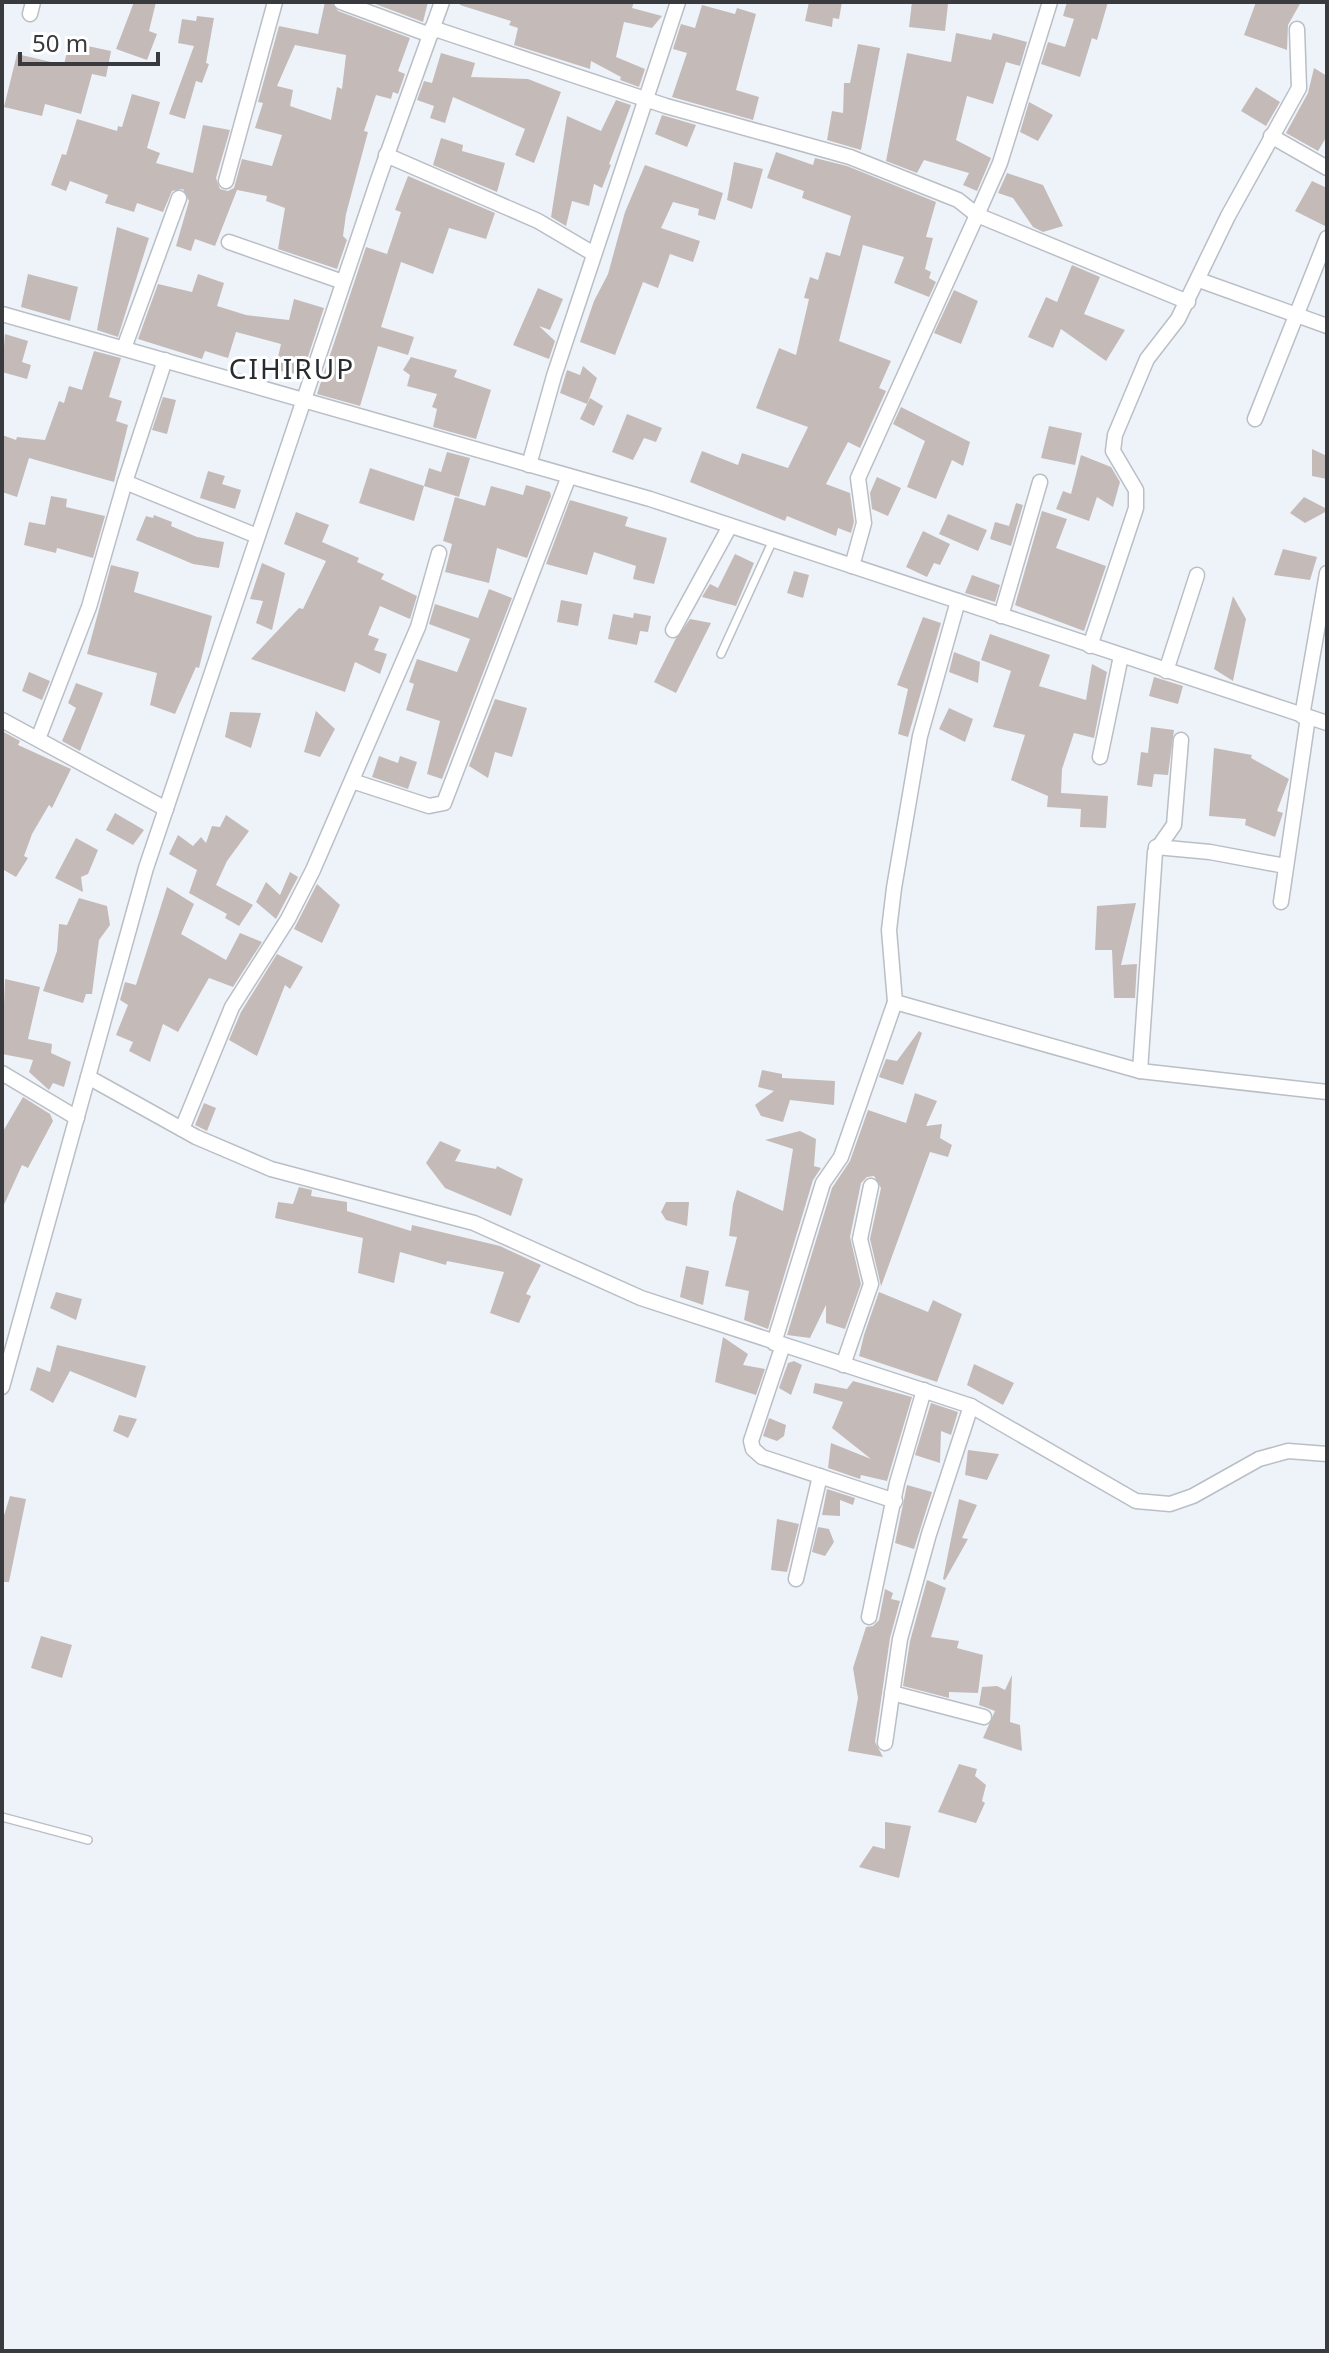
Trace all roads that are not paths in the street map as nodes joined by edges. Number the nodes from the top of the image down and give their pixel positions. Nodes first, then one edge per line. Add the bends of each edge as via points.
1 (275, 2) edge
2 (341, 2) edge
3 (442, 2) edge
4 (678, 2) edge
5 (1050, 2) edge
6 (1297, 29) dead end
7 (431, 32) junction
8 (646, 97) junction
9 (1271, 136) junction
10 (386, 155) junction
11 (1327, 168) edge
12 (226, 181) dead end
13 (179, 198) dead end
14 (977, 215) junction
15 (1327, 238) edge
16 (229, 242) dead end
17 (594, 254) junction
18 (1199, 280) junction
19 (343, 282) junction
20 (1188, 302) junction
21 (2, 314) edge
22 (1298, 316) junction
23 (1327, 326) edge
24 (124, 348) junction
25 (165, 360) junction
26 (303, 400) junction
27 (1255, 419) dead end
28 (529, 465) junction
29 (569, 476) junction
30 (125, 482) junction
31 (1040, 482) dead end
32 (730, 526) junction
33 (257, 536) junction
34 (773, 540) junction
35 (439, 553) dead end
36 (852, 566) junction
37 (1327, 573) edge
38 (1197, 575) dead end
39 (958, 601) junction
40 (1001, 616) junction
41 (673, 630) dead end
42 (1090, 646) junction
43 (721, 654) dead end
44 (1121, 656) junction
45 (1166, 671) junction
46 (1305, 716) junction
47 (2, 720) edge
48 (1327, 723) edge
49 (38, 739) junction
50 (1181, 740) dead end
51 (1100, 757) dead end
52 (352, 781) junction
53 (166, 809) junction
54 (1156, 847) junction
55 (1285, 866) junction
56 (1281, 902) dead end
57 (895, 1002) junction
58 (1140, 1071) junction
59 (2, 1073) edge
60 (88, 1077) junction
61 (1327, 1092) edge
62 (77, 1118) junction
63 (182, 1129) junction
64 (871, 1186) dead end
65 (778, 1344) junction
66 (843, 1365) junction
67 (2, 1387) edge
68 (924, 1390) junction
69 (971, 1406) junction
70 (1327, 1454) edge
71 (820, 1476) junction
72 (895, 1501) junction
73 (796, 1579) dead end
74 (869, 1617) dead end
75 (892, 1693) junction
76 (984, 1717) dead end
77 (885, 1743) dead end
78 (2, 1817) edge
79 (88, 1840) dead end

1 - 12 street
2 - 7 street
3 - 7 street
4 - 8 street
5 - 14 street via 1000,163
6 - 9 street via 1301,80
7 - 8 street
7 - 10 street
8 - 14 street via 850,157 958,200
8 - 17 street
9 - 11 street
9 - 18 street
10 - 17 street via 538,221
10 - 19 street
13 - 24 street
14 - 20 street
14 - 36 street via 858,478 864,523
15 - 22 street
16 - 19 street
17 - 28 street
18 - 20 street
18 - 22 street
19 - 26 street
20 - 42 street via 1147,359 1115,435 1113,451 1136,490 1136,508
21 - 24 street
22 - 23 street
22 - 27 street
24 - 25 street
25 - 26 street
25 - 30 street
26 - 28 street
26 - 33 street
28 - 29 street
29 - 32 street
29 - 52 street via 444,803 429,806
30 - 33 street
30 - 49 street via 89,607
31 - 40 street
32 - 34 street
32 - 41 street
33 - 53 street
34 - 36 street
34 - 43 lane
35 - 52 street via 418,627
36 - 39 street
37 - 46 street
38 - 45 street
39 - 40 street
39 - 57 street via 920,736 894,888 889,930
40 - 42 street
42 - 44 street
44 - 45 street
44 - 51 street
45 - 46 street
46 - 48 street
46 - 55 street
47 - 49 street
49 - 53 street
50 - 54 street via 1174,825
52 - 63 street via 288,919 232,1007
53 - 60 street
54 - 55 street
54 - 58 street
55 - 56 street
57 - 58 street
57 - 65 street via 841,1157 823,1183
58 - 61 street
59 - 62 street
60 - 62 street
60 - 63 street
62 - 67 street
63 - 65 street via 271,1169 474,1223 641,1298
64 - 66 street via 860,1239 871,1284
65 - 66 street
65 - 71 street via 753,1449 762,1457
66 - 68 street
68 - 69 street
68 - 72 street
69 - 70 street via 1124,1496 1151,1504 1193,1496 1259,1459 1288,1451
69 - 75 street via 900,1639
71 - 72 street
71 - 73 street
72 - 74 street
75 - 76 street
75 - 77 street
78 - 79 lane

